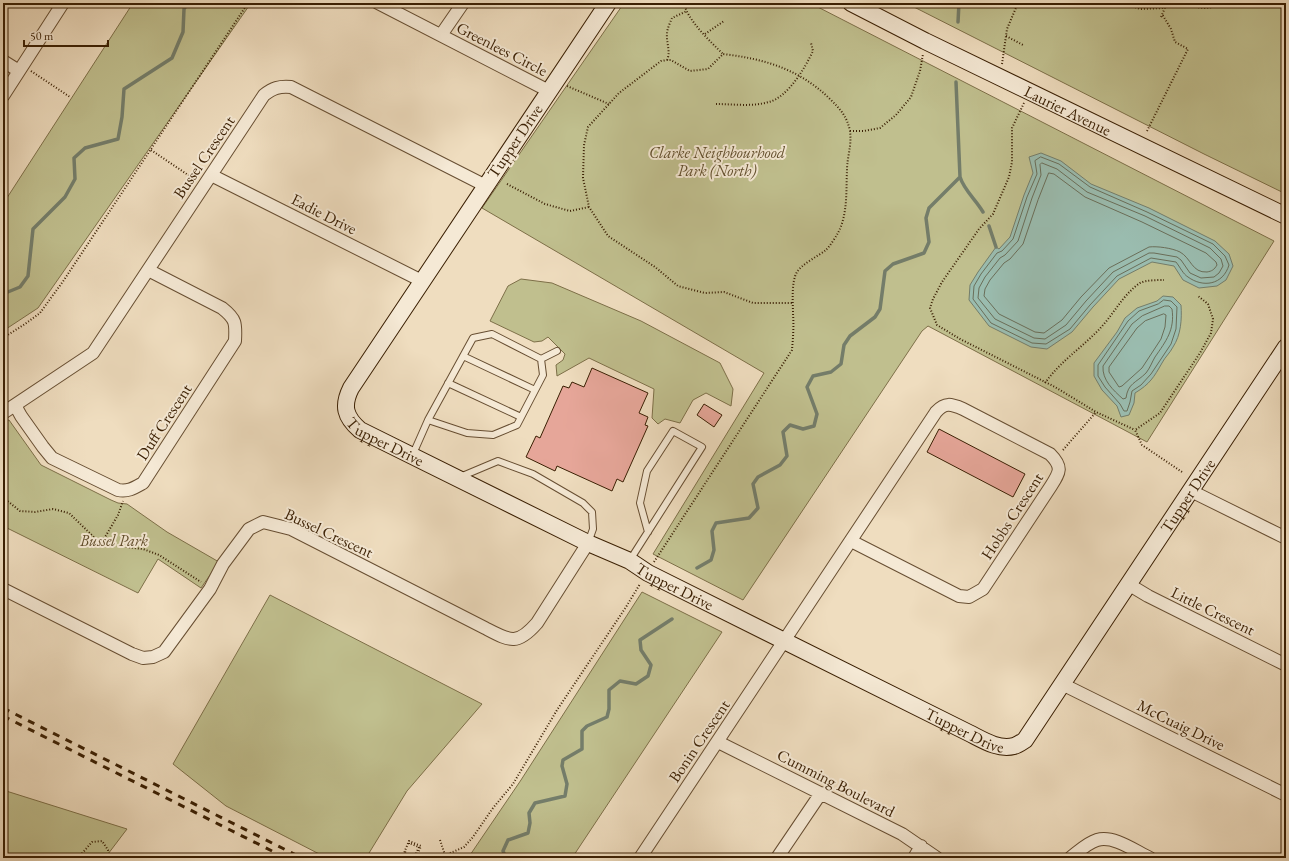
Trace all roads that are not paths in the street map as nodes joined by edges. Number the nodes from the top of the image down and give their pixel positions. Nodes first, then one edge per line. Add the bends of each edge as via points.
1 (63, 3) edge
2 (378, 3) edge
3 (463, 3) edge
4 (608, 3) edge
5 (851, 3) edge
6 (441, 35) junction
7 (3, 62) edge
8 (21, 68) junction
9 (552, 86) junction
10 (3, 96) edge
11 (211, 175) junction
12 (486, 186) junction
13 (1286, 216) edge
14 (148, 270) junction
15 (422, 281) junction
16 (1286, 347) edge
17 (557, 351) dead end
18 (463, 356) junction
19 (541, 360) junction
20 (448, 383) junction
21 (536, 390) junction
22 (15, 405) junction
23 (3, 413) edge
24 (522, 417) junction
25 (428, 420) junction
26 (412, 456) junction
27 (457, 478) junction
28 (1191, 491) junction
29 (648, 532) junction
30 (1286, 538) edge
31 (851, 541) junction
32 (588, 543) junction
33 (630, 561) junction
34 (1128, 584) junction
35 (3, 589) edge
36 (784, 641) junction
37 (1286, 664) edge
38 (1062, 684) junction
39 (718, 742) junction
40 (821, 794) junction
41 (1286, 795) edge
42 (921, 846) junction
43 (640, 858) edge
44 (777, 858) edge
45 (914, 858) edge
46 (937, 858) edge
47 (1070, 858) edge
48 (1150, 858) edge

1 - 8 street
2 - 6 street, Greenlees Circle
3 - 6 street, Greenlees Circle
4 - 9 street, Tupper Drive
5 - 13 street, Laurier Avenue
6 - 9 street, Greenlees Circle
7 - 8 street
8 - 10 street
9 - 12 street, Tupper Drive
11 - 12 street, Bussel Crescent via 264,95 271,89 281,86 291,87
11 - 14 street, Bussel Crescent
11 - 15 street, Eadie Drive
12 - 15 street, Tupper Drive
14 - 22 street, Bussel Crescent via 93,353
14 - 22 street, Duff Crescent via 222,308 232,316 236,327 235,340 143,483 125,492 52,458
15 - 26 street, Tupper Drive via 351,388 346,405 352,423 360,430
16 - 28 street, Tupper Drive
17 - 19 lane
18 - 19 lane via 472,338 492,334
18 - 20 lane
18 - 21 lane
19 - 21 lane via 543,375
20 - 24 lane
20 - 25 lane
21 - 24 lane
22 - 23 street, Bussel Crescent
24 - 25 lane via 517,425 493,435 466,433
25 - 26 lane
26 - 27 street, Tupper Drive
27 - 32 street, Tupper Drive
27 - 32 lane via 498,461 533,474 583,503 592,512 593,529
28 - 30 street
28 - 34 street, Tupper Drive
29 - 29 lane via 702,448 673,431 647,471 640,503
29 - 33 lane
31 - 31 street, Hobbs Crescent via 959,596 969,597 983,589 1059,474 1059,466 1050,454 963,409 952,404 942,406
31 - 36 street, Hobbs Crescent
32 - 33 street, Tupper Drive
32 - 35 street, Bussel Crescent via 537,623 527,634 516,639 506,638 485,628 291,529 263,522 249,529 164,652 153,657 143,658 122,649
33 - 36 street, Tupper Drive via 648,574
34 - 37 street, Little Crescent
34 - 38 street, Tupper Drive
36 - 38 street, Tupper Drive via 969,733 1003,747 1015,746 1025,740
36 - 39 street, Bonin Crescent
38 - 41 street, McCuaig Drive
39 - 40 street, Cumming Boulevard
39 - 43 street, Bonin Crescent
40 - 42 street, Cumming Boulevard
40 - 44 street
42 - 45 street
42 - 46 street, Cumming Boulevard
47 - 48 street via 1096,840 1107,839

